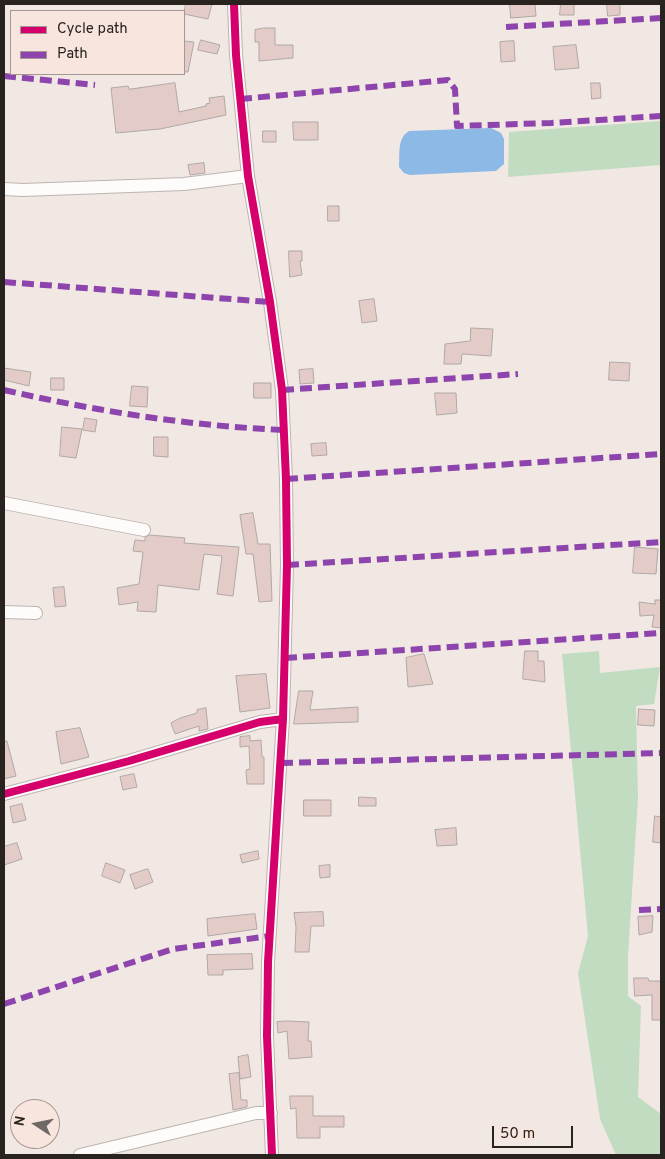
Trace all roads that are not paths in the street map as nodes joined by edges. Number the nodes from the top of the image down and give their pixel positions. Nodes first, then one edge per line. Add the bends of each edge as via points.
1 (234, 4) edge
2 (248, 176) junction
3 (4, 189) edge
4 (4, 503) edge
5 (144, 530) dead end
6 (4, 612) edge
7 (36, 613) dead end
8 (284, 719) junction
9 (4, 794) edge
10 (270, 1113) junction
11 (80, 1155) edge
12 (272, 1155) edge

1 - 2 street
2 - 3 street via 168,185
2 - 8 street via 282,390 287,564
4 - 5 street
6 - 7 street
8 - 9 street via 260,722
8 - 10 street via 268,962
10 - 11 street via 256,1113
10 - 12 street

